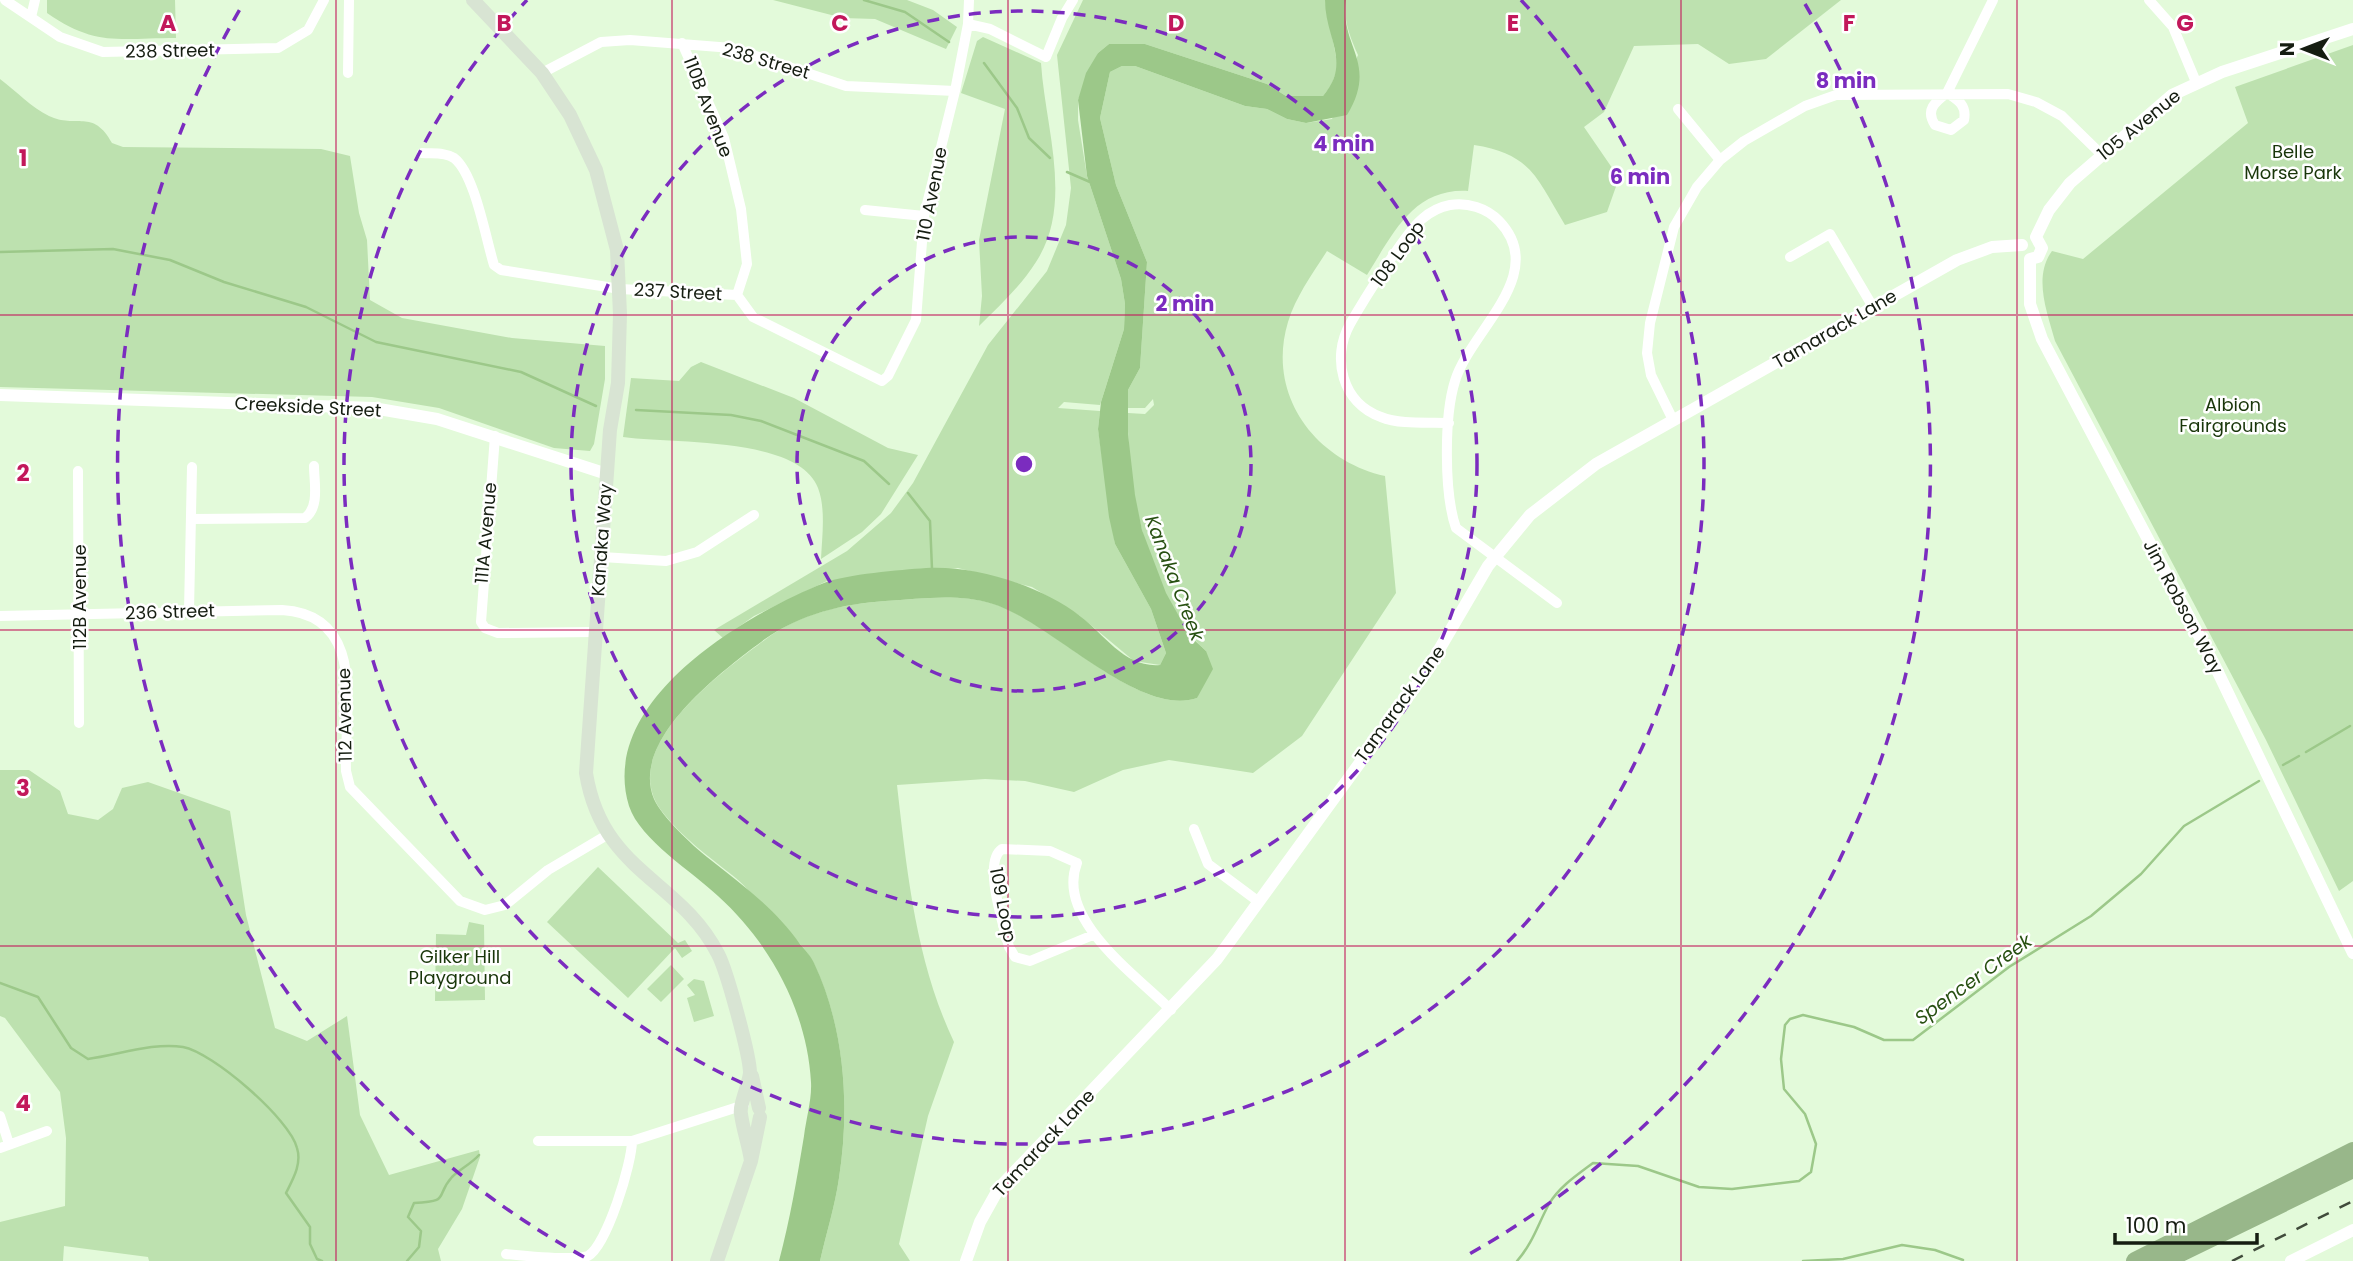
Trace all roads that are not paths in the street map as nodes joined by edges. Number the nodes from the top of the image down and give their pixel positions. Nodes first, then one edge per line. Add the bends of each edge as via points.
1 (5, 0) edge
2 (35, 0) edge
3 (324, 0) edge
4 (349, 0) edge
5 (473, 0) edge
6 (969, 0) edge
7 (1073, 0) edge
8 (1993, 0) edge
9 (2149, 0) edge
10 (31, 17) junction
11 (968, 24) junction
12 (2353, 29) edge
13 (682, 43) junction
14 (348, 73) dead end
15 (542, 73) junction
16 (2196, 82) junction
17 (955, 91) junction
18 (1947, 93) junction
19 (1678, 108) dead end
20 (422, 153) dead end
21 (2102, 155) junction
22 (1720, 160) junction
23 (865, 210) dead end
24 (924, 216) junction
25 (2036, 237) junction
26 (2022, 245) junction
27 (1790, 257) dead end
28 (2030, 259) junction
29 (620, 289) junction
30 (737, 295) junction
31 (1872, 307) junction
32 (882, 381) joint
33 (0, 395) edge
34 (1673, 420) junction
35 (1449, 422) junction
36 (495, 436) junction
37 (314, 466) dead end
38 (192, 467) dead end
39 (78, 471) dead end
40 (607, 474) junction
41 (754, 515) dead end
42 (191, 519) junction
43 (602, 557) junction
44 (1494, 558) junction
45 (1557, 603) dead end
46 (189, 611) junction
47 (81, 615) junction
48 (0, 616) edge
49 (594, 632) junction
50 (333, 633) joint
51 (79, 723) dead end
52 (1194, 829) dead end
53 (607, 835) junction
54 (1259, 902) junction
55 (1093, 935) junction
56 (2353, 953) edge
57 (1171, 1010) junction
58 (750, 1072) junction
59 (743, 1112) junction
60 (759, 1112) junction
61 (0, 1116) edge
62 (47, 1131) dead end
63 (538, 1141) dead end
64 (632, 1141) junction
65 (4, 1146) edge
66 (2353, 1151) edge
67 (751, 1161) junction
68 (2353, 1169) edge
69 (2353, 1230) edge
70 (506, 1254) dead end
71 (717, 1261) edge
72 (966, 1261) edge
73 (2135, 1261) edge
74 (2165, 1261) edge
75 (2291, 1261) edge

1 - 10 street, 238 Street
2 - 10 street
3 - 10 street, 238 Street via 314,22 300,37 263,50 92,50 60,37
4 - 14 street
5 - 15 main road, Kanaka Way
6 - 11 street, 110 Avenue
7 - 11 street via 1046,57 990,29
8 - 18 street
9 - 16 street via 2173,27
11 - 17 street, 110 Avenue
12 - 16 street, 105 Avenue
13 - 15 street, 238 Street via 601,42
13 - 17 street, 238 Street via 732,48 846,86
13 - 30 street, 110B Avenue via 724,138 741,208 747,264
15 - 29 main road, Kanaka Way via 570,115 596,170 614,229
16 - 21 street, 105 Avenue via 2165,100
17 - 24 street, 110 Avenue
18 - 21 street via 2007,94 2036,102 2062,116
18 - 22 street via 1836,95 1805,106
19 - 22 street
20 - 29 street, 237 Street via 444,154 459,163 472,190 494,265 513,274
21 - 25 street, 105 Avenue via 2059,196
22 - 34 street via 1696,187 1674,227 1648,338 1647,364
23 - 24 street
24 - 32 street, 110 Avenue via 916,320
25 - 26 street via 2027,238
25 - 28 street via 2042,248 2038,257
26 - 28 street
26 - 31 street, Tamarack Lane via 2003,244 1970,253
27 - 31 street via 1830,234
28 - 56 street, Jim Robson Way via 2030,304 2042,339 2230,695
29 - 30 street, 237 Street
29 - 40 main road, Kanaka Way via 618,383
30 - 32 street, 237 Street via 753,317
31 - 34 street, Tamarack Lane
33 - 36 street, Creekside Street via 373,408 437,419
34 - 44 street, Tamarack Lane via 1561,488 1530,515
35 - 35 street, 108 Loop via 1455,380 1511,285 1516,263 1510,236 1499,221 1488,212 1460,204 1439,208 1421,219 1349,326 1340,350 1347,388 1370,412 1394,420
35 - 44 street, 108 Loop via 1451,513 1456,528
36 - 40 street, Creekside Street
36 - 49 street, 111A Avenue via 479,615 485,628 498,633
37 - 42 street via 310,514 294,519
38 - 42 street
39 - 47 street, 112B Avenue
40 - 43 main road, Kanaka Way
41 - 43 street via 697,552 666,561
42 - 46 street
43 - 49 main road, Kanaka Way
44 - 45 street, 108 Loop
44 - 54 street, Tamarack Lane via 1431,666
46 - 47 street, 236 Street
46 - 50 street, 236 Street via 293,611 316,618
47 - 48 street, 236 Street
47 - 51 street, 112B Avenue
49 - 53 main road, Kanaka Way via 586,773 593,806
50 - 53 street, 112 Avenue via 344,658 350,787 460,901 478,909 505,905 548,870
52 - 54 street via 1208,864
53 - 58 main road, Kanaka Way via 709,937 727,976
54 - 57 street, Tamarack Lane
55 - 55 street, 109 Loop via 1076,901 1072,879 1080,862 1049,851 1002,849 994,858 992,872 1015,957 1030,961
55 - 57 street
57 - 72 street, Tamarack Lane via 999,1188
58 - 59 main road, Kanaka Way
58 - 60 main road, Kanaka Way
59 - 60 main road via 753,1122
59 - 64 street via 715,1114
59 - 67 main road, Kanaka Way
60 - 67 main road, Kanaka Way
61 - 65 street
62 - 65 street
63 - 64 street
64 - 70 street via 632,1157 600,1245 588,1256 573,1261
66 - 73 highway
67 - 71 main road, Kanaka Way
68 - 74 highway
69 - 75 street

